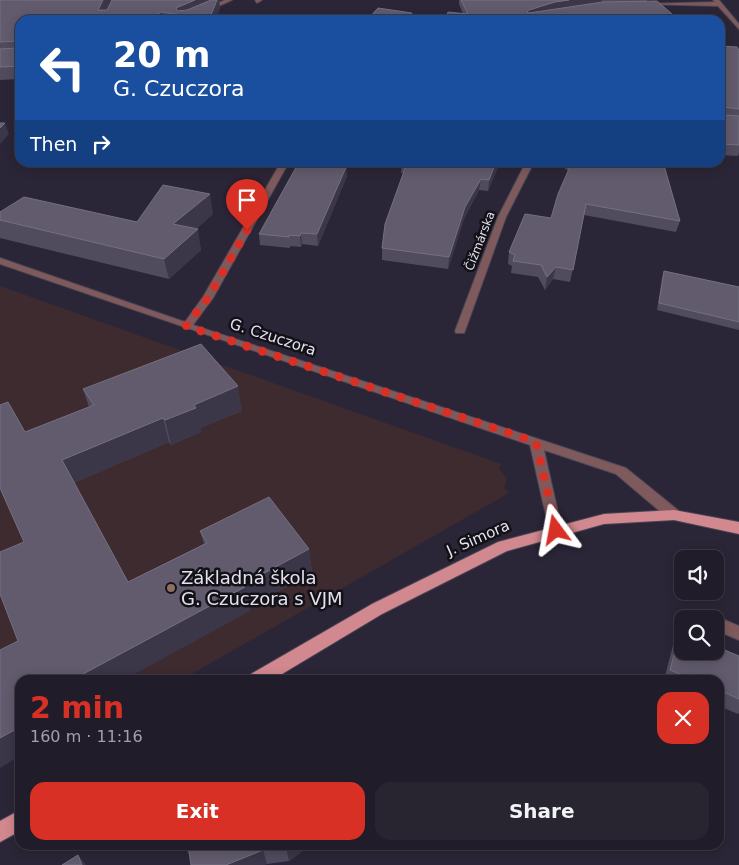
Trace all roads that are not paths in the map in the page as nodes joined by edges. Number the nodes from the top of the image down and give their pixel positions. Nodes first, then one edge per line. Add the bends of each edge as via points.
1 (229, 0) edge
2 (718, 2) edge
3 (639, 4) edge
4 (392, 13) edge
5 (194, 15) edge
6 (401, 15) edge
7 (739, 27) edge
8 (282, 167) edge
9 (527, 167) edge
10 (0, 262) edge
11 (186, 326) junction
12 (460, 331) dead end
13 (536, 442) junction
14 (674, 515) junction
15 (739, 528) edge
16 (556, 530) junction
17 (724, 627) edge
18 (739, 633) edge
19 (265, 675) edge
20 (15, 823) edge
21 (0, 832) edge

1 - 5 street
2 - 3 street
2 - 7 street
4 - 6 street
8 - 11 street via 208,298
9 - 12 street, Čižmárska via 502,216
10 - 11 street, G. Czuczora
11 - 13 street, G. Czuczora
13 - 14 street, G. Czuczora via 621,471
13 - 16 street
14 - 15 main road, J. Simora
14 - 16 main road, J. Simora via 604,519
16 - 19 main road, J. Simora via 503,546 377,609
17 - 18 street
20 - 21 main road

